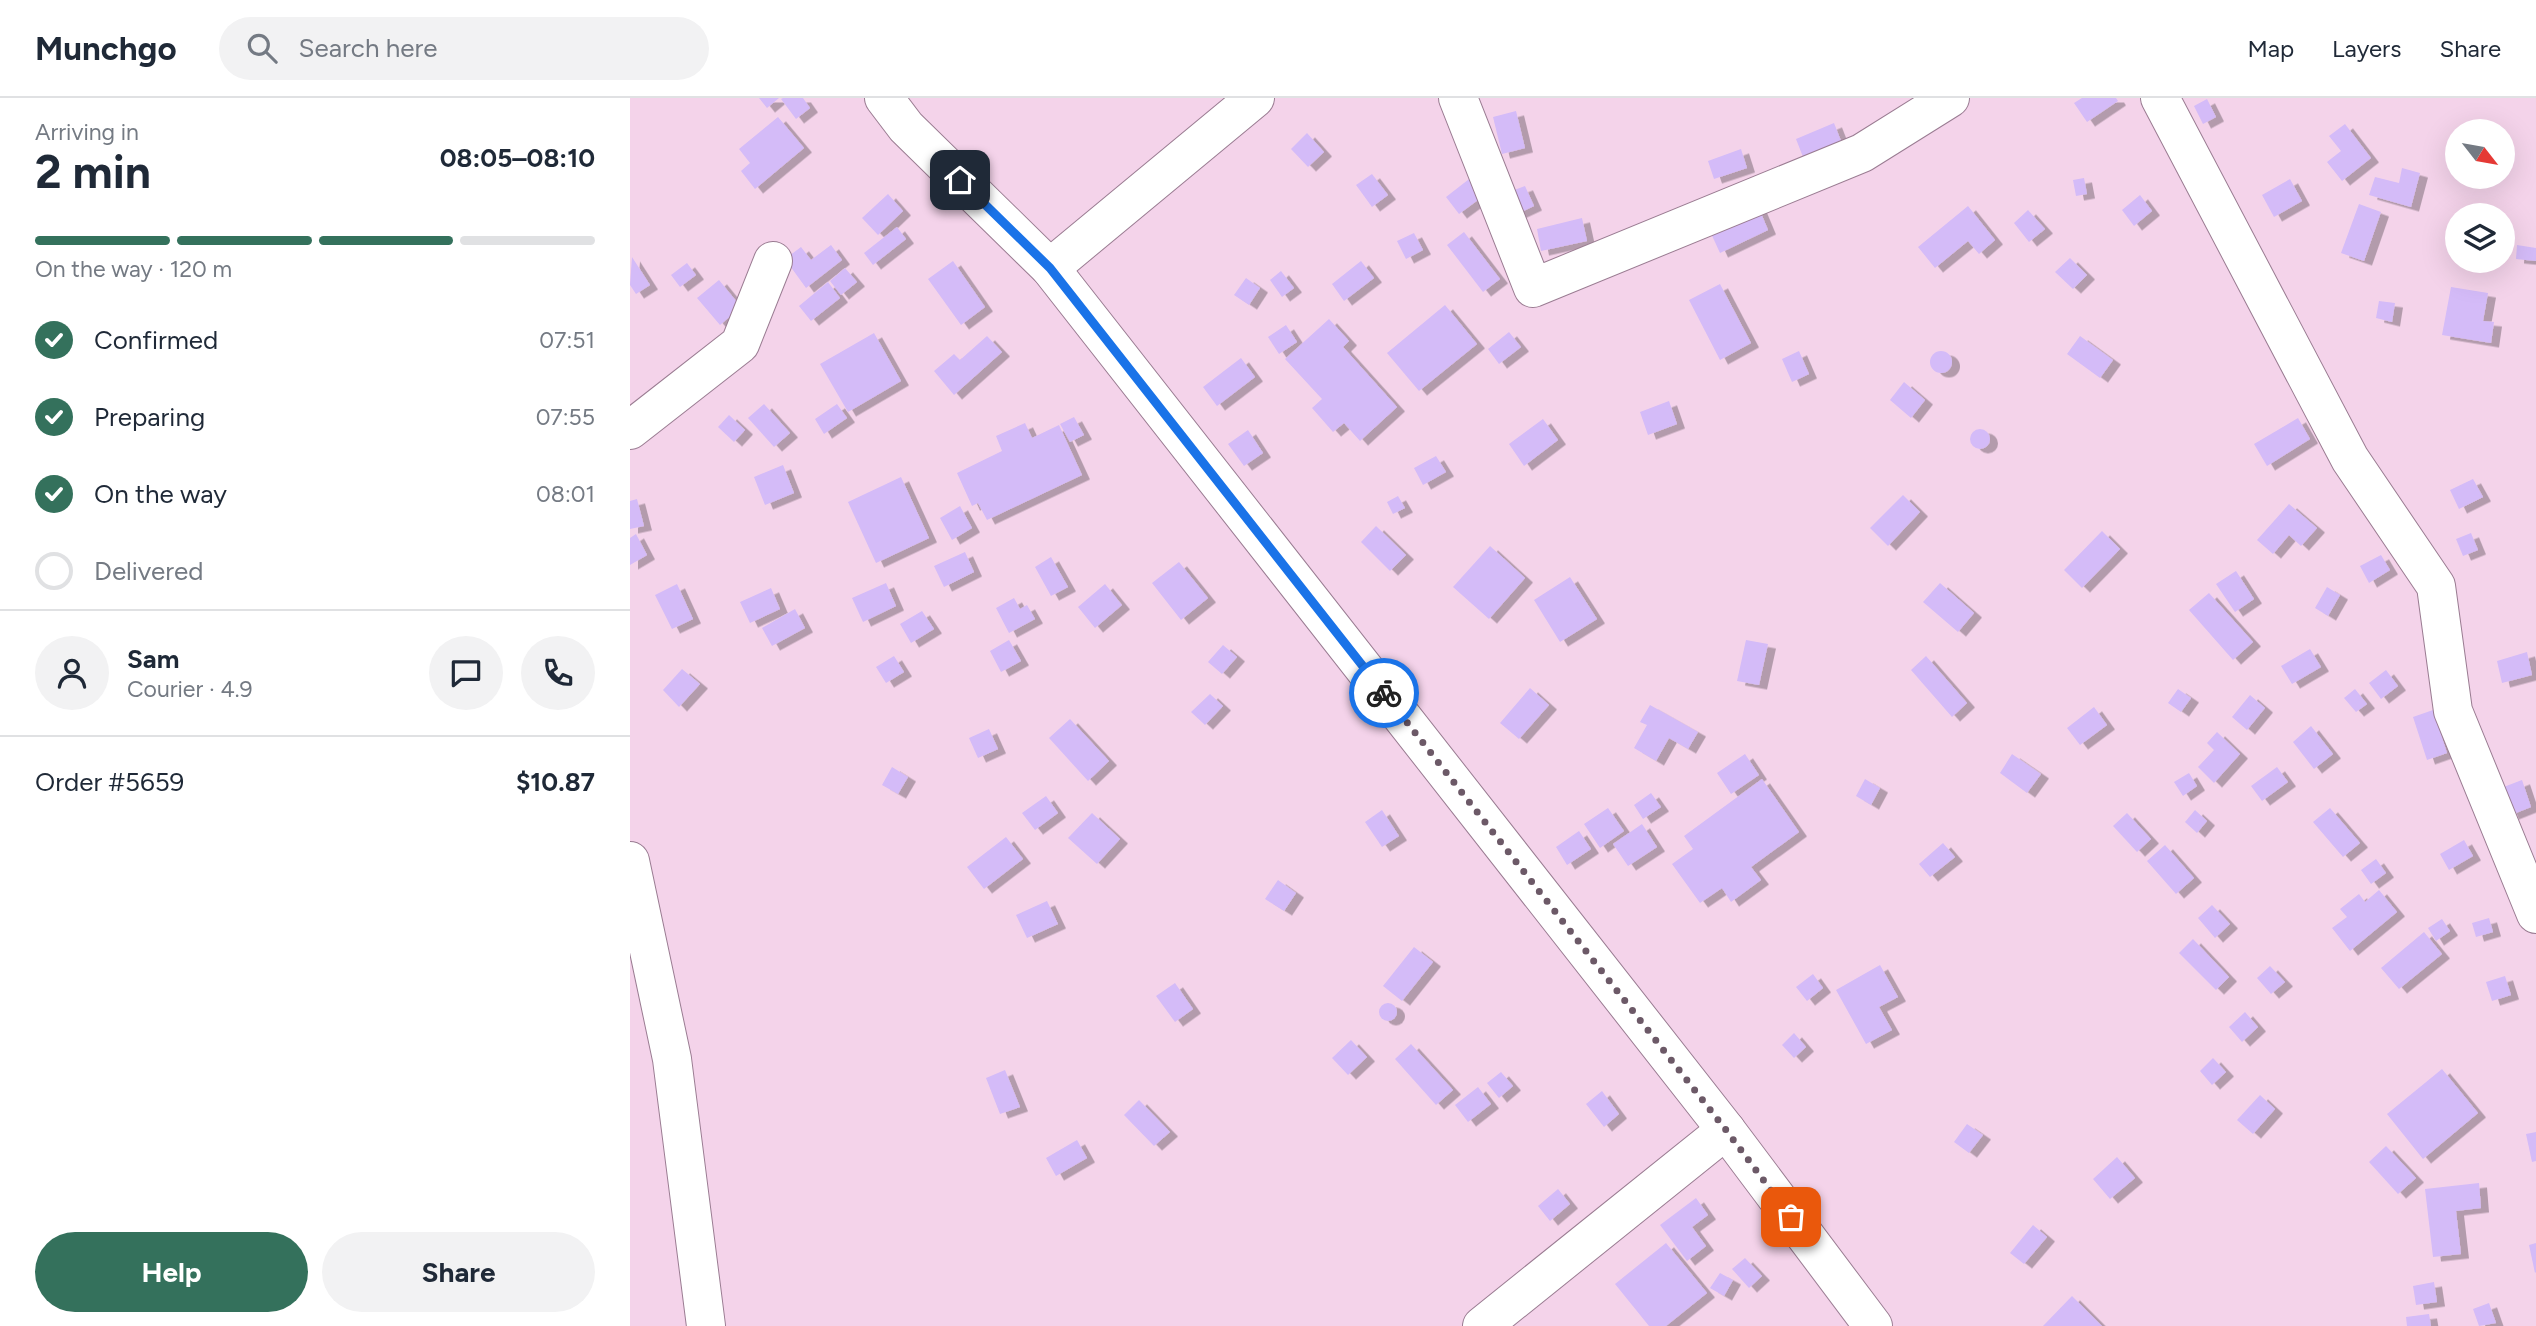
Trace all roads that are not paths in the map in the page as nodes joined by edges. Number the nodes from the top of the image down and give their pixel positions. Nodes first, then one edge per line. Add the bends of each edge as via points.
1 (884, 98) edge
2 (1255, 98) edge
3 (1458, 98) edge
4 (1950, 98) edge
5 (2160, 98) edge
6 (773, 261) dead end
7 (1050, 268) junction
8 (630, 430) edge
9 (630, 861) edge
10 (2536, 914) edge
11 (1726, 1130) junction
12 (706, 1326) edge
13 (1482, 1326) edge
14 (1873, 1326) edge

1 - 7 street via 906,127
2 - 7 street
3 - 4 street via 1533,288 1862,153
5 - 10 street via 2350,459 2436,586 2453,711
6 - 8 street via 740,344
7 - 11 street
9 - 12 street via 672,1059
11 - 13 street
11 - 14 street

